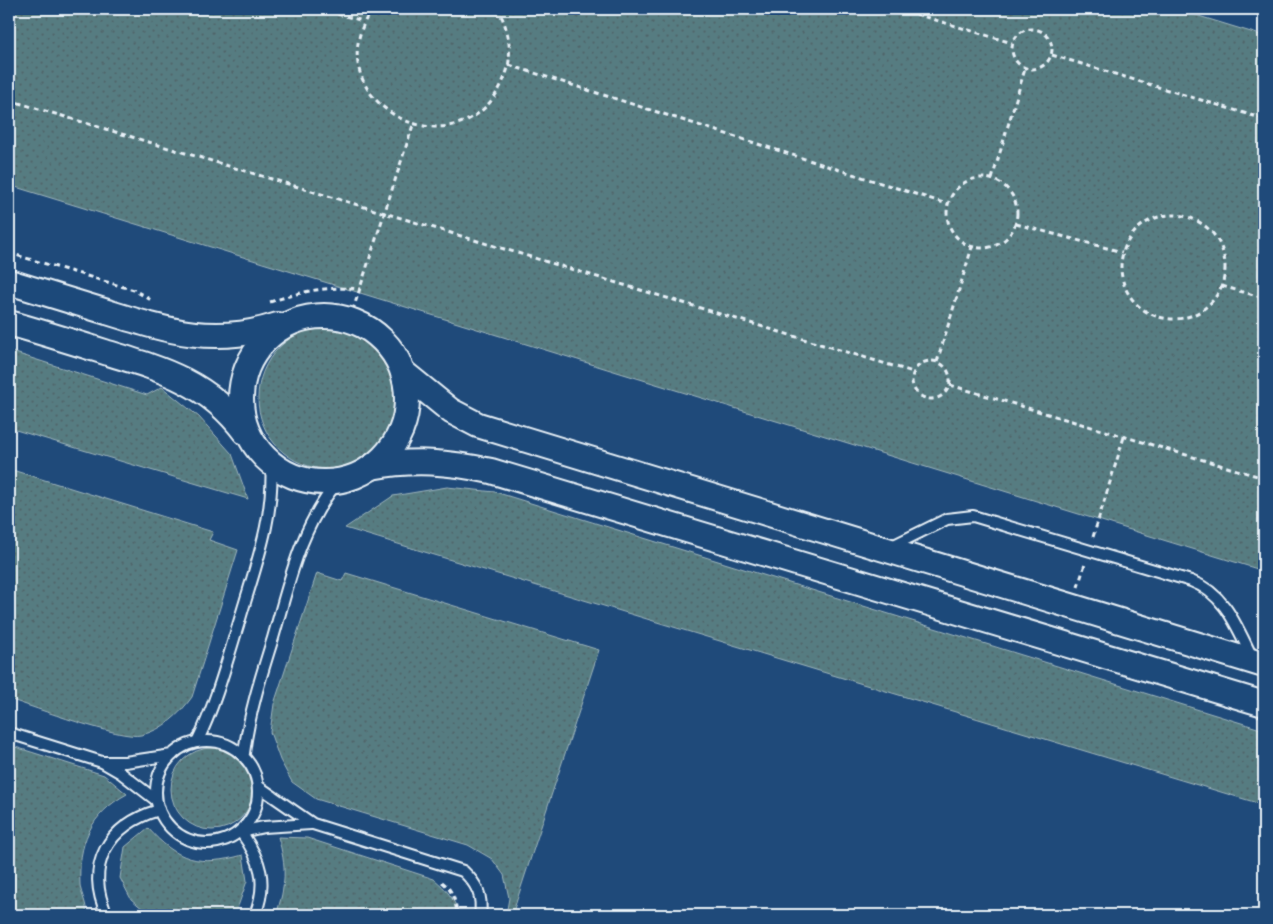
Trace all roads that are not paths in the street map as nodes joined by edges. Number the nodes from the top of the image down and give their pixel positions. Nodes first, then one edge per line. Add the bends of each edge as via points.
1 (9, 282) edge
2 (301, 318) junction
3 (9, 323) edge
4 (403, 372) junction
5 (248, 436) junction
6 (271, 462) junction
7 (372, 467) junction
8 (338, 481) junction
9 (884, 550) junction
10 (1259, 663) edge
11 (1264, 704) edge
12 (9, 733) edge
13 (197, 742) junction
14 (244, 753) junction
15 (172, 755) junction
16 (102, 762) junction
17 (258, 786) junction
18 (157, 805) junction
19 (313, 824) junction
20 (241, 832) junction
21 (107, 915) edge
22 (255, 915) edge
23 (480, 915) edge

1 - 2 street via 170,331 207,336 238,336
2 - 4 street via 334,316 373,331 391,349
2 - 5 street via 279,328 260,344 247,364 240,388 241,412
3 - 5 street via 182,378 230,412
4 - 7 street via 407,393 404,421 388,453
4 - 9 street via 451,411 478,425
5 - 6 street
6 - 8 street via 288,474 308,481
6 - 13 lane via 271,502 263,542 218,692
7 - 8 street
7 - 11 street via 403,461 433,461 491,471
8 - 14 lane via 314,515 298,554 254,702
9 - 10 street
9 - 10 lane via 935,524 960,516 986,519 1089,550 1203,585 1222,602
12 - 16 lane
13 - 14 lane via 224,744
13 - 15 lane
14 - 17 lane via 254,769
15 - 16 lane
15 - 18 lane via 158,778
16 - 18 lane via 127,777
17 - 19 lane
17 - 20 lane via 257,806
18 - 20 lane via 165,822 187,839 215,843
18 - 21 lane via 121,828 107,844 100,864 98,885
19 - 20 lane via 281,825
19 - 23 lane via 463,871 479,892
20 - 22 lane via 255,852 262,875 261,900

